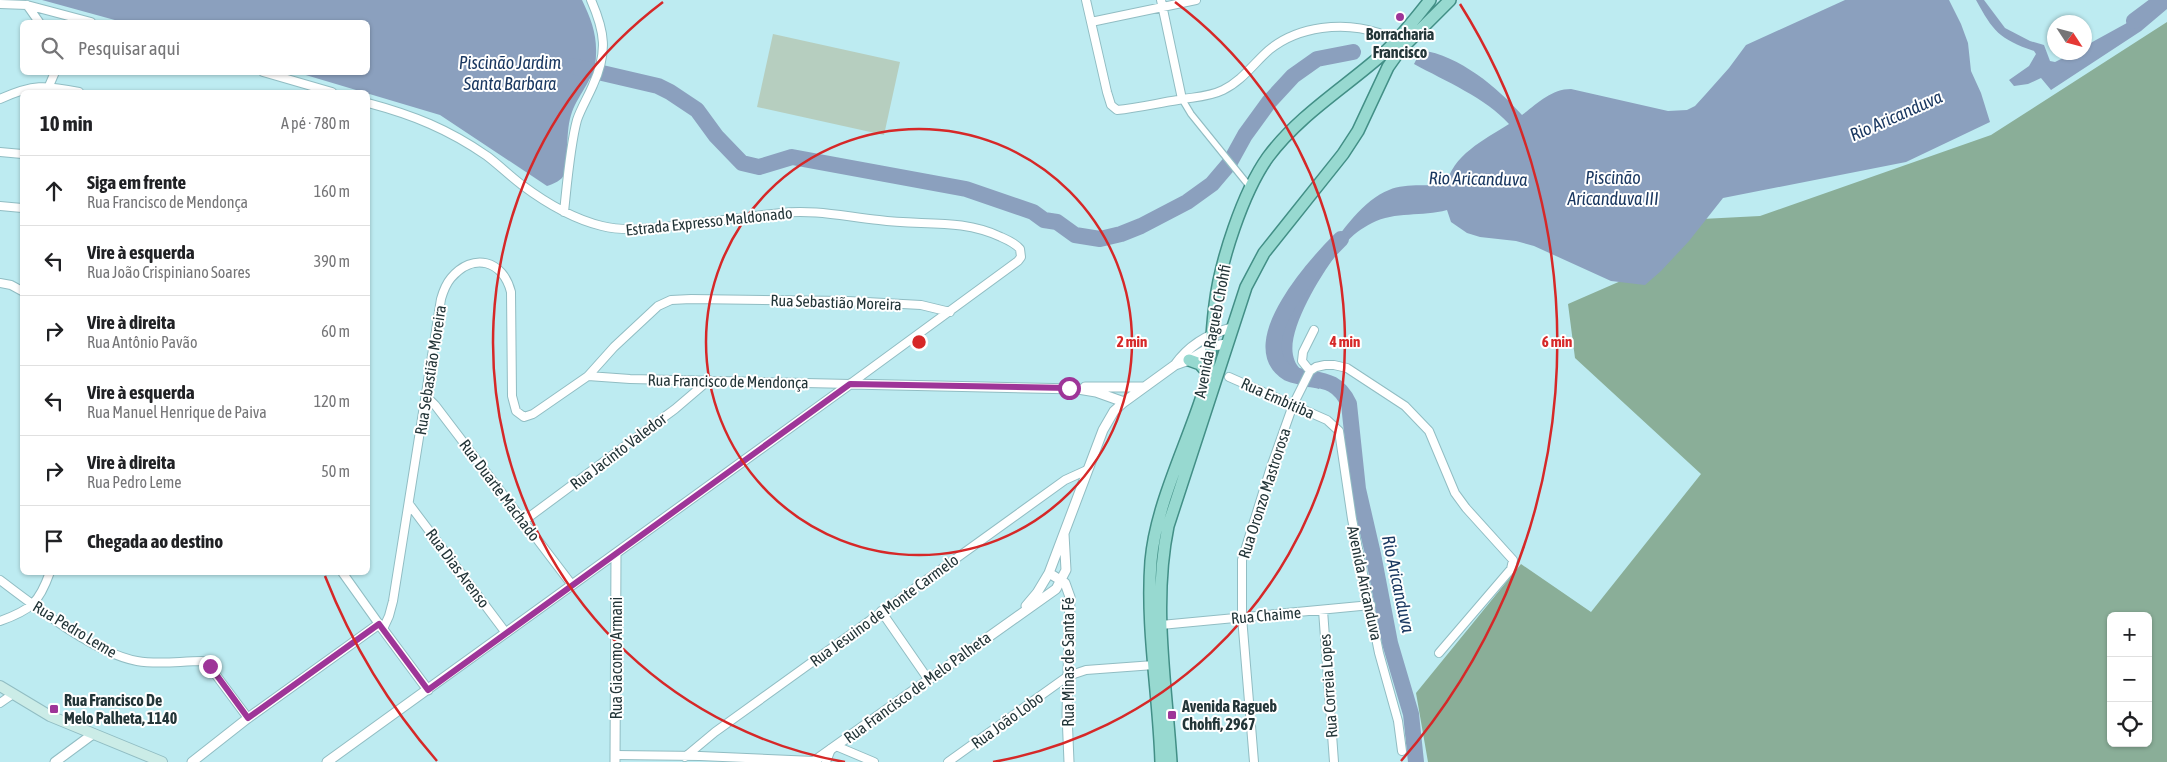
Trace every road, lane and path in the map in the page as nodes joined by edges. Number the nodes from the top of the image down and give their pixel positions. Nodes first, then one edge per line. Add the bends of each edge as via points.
1 (591, 0) edge
2 (1086, 0) edge
3 (1196, 0) edge
4 (1430, 0) edge
5 (1450, 0) edge
6 (0, 4) edge
7 (1162, 4) edge
8 (27, 5) junction
9 (38, 20) edge
10 (83, 20) edge
11 (1091, 22) junction
12 (1378, 32) dead end
13 (54, 75) edge
14 (273, 75) edge
15 (49, 86) junction
16 (24, 90) edge
17 (69, 90) edge
18 (325, 90) edge
19 (20, 91) edge
20 (0, 99) edge
21 (1182, 99) junction
22 (370, 104) edge
23 (0, 152) edge
24 (20, 154) edge
25 (1250, 187) junction
26 (0, 206) edge
27 (20, 208) edge
28 (564, 212) junction
29 (0, 283) edge
30 (20, 290) edge
31 (950, 312) junction
32 (1231, 328) junction
33 (1314, 330) dead end
34 (1212, 333) junction
35 (1227, 344) junction
36 (1212, 346) junction
37 (1189, 360) junction
38 (1175, 365) junction
39 (1208, 373) junction
40 (1308, 374) junction
41 (588, 376) junction
42 (1229, 377) dead end
43 (709, 380) junction
44 (850, 384) junction
45 (1144, 387) junction
46 (1078, 389) junction
47 (426, 396) junction
48 (1124, 402) junction
49 (1293, 405) junction
50 (1327, 420) joint
51 (1087, 470) junction
52 (409, 504) junction
53 (524, 520) junction
54 (1064, 534) junction
55 (616, 554) junction
56 (1049, 573) junction
57 (49, 575) edge
58 (344, 575) edge
59 (0, 580) edge
60 (1062, 580) junction
61 (572, 586) junction
62 (34, 605) junction
63 (1371, 605) junction
64 (1323, 610) junction
65 (881, 611) junction
66 (1021, 612) junction
67 (1242, 617) junction
68 (0, 621) edge
69 (1161, 625) junction
70 (381, 627) junction
71 (506, 633) junction
72 (1439, 653) dead end
73 (1154, 665) junction
74 (1068, 676) junction
75 (928, 679) junction
76 (0, 686) edge
77 (428, 690) junction
78 (13, 694) junction
79 (0, 703) edge
80 (248, 718) junction
81 (92, 734) junction
82 (834, 747) junction
83 (1402, 751) dead end
84 (685, 757) junction
85 (615, 759) edge
86 (55, 762) edge
87 (162, 762) edge
88 (192, 762) edge
89 (328, 762) edge
90 (814, 762) edge
91 (826, 762) edge
92 (874, 762) edge
93 (948, 762) edge
94 (1069, 762) edge
95 (1161, 762) edge
96 (1171, 762) edge
97 (1254, 762) edge
98 (1334, 762) edge

1 - 28 street via 604,38 601,62 577,120
2 - 11 street
3 - 7 street
4 - 25 main road, Avenida Ragueb Chohfi via 1384,52 1292,130 1268,157
5 - 32 main road, Avenida Ragueb Chohfi via 1400,50 1388,67 1353,139 1264,253 1246,287
6 - 8 street
7 - 11 street
7 - 21 street
8 - 9 street
8 - 10 street
11 - 21 street via 1107,92 1115,109
12 - 21 street via 1348,26 1305,32 1270,50 1223,90
13 - 15 street
14 - 18 street
15 - 16 street
15 - 17 street
19 - 20 street
21 - 25 street
22 - 28 street, Estrada Expresso Maldonado via 404,112 457,137
23 - 24 street
25 - 34 main road, Avenida Ragueb Chohfi via 1226,258
26 - 27 street
28 - 31 street, Estrada Expresso Maldonado via 601,226 634,230 801,212 880,221 944,222 970,226 1014,243 1020,249 1018,261
29 - 30 street
31 - 41 street, Rua Sebastião Moreira via 920,305 848,301 671,300 652,310
31 - 44 street
32 - 34 street, Rua Francisco de Melo Palheta
32 - 35 main road, Avenida Ragueb Chohfi
33 - 40 street via 1303,352 1302,361
34 - 36 main road, Avenida Ragueb Chohfi
34 - 38 street, Rua Francisco de Melo Palheta via 1183,353
35 - 36 street, Rua Francisco de Melo Palheta
35 - 69 main road, Avenida Ragueb Chohfi via 1168,526 1161,565
36 - 37 street, Rua Francisco de Melo Palheta
36 - 39 main road, Avenida Ragueb Chohfi
37 - 38 street, Rua Francisco de Melo Palheta
37 - 39 main road via 1200,364
38 - 45 street, Rua Francisco de Melo Palheta
39 - 73 main road, Avenida Ragueb Chohfi via 1153,549 1150,597
40 - 49 street, Rua Oronzo Mastrorosa
40 - 72 street via 1325,365 1347,368 1405,406 1429,431 1455,493 1513,560 1511,569
41 - 43 street, Rua Francisco de Mendonça
41 - 47 street, Rua Sebastião Moreira via 533,414 520,415 512,396 512,298 508,280 494,265 478,263 459,271 444,290
42 - 49 street, Rua Embitiba
43 - 44 street, Rua Francisco de Mendonça
43 - 53 street, Rua Jacinto Valedor
44 - 46 street, Rua Francisco de Mendonça
44 - 55 street
45 - 46 street, Rua Francisco de Mendonça
45 - 48 street, Rua Francisco de Melo Palheta
46 - 48 street, Rua Francisco de Mendonça
47 - 52 street, Rua Sebastião Moreira
47 - 53 street, Rua Duarte Machado
48 - 51 street, Rua Francisco de Melo Palheta via 1108,420
49 - 50 street, Rua Embitiba
49 - 67 street, Rua Oronzo Mastrorosa via 1242,560
50 - 63 street, Avenida Aricanduva via 1341,435 1352,519
51 - 54 street, Rua Francisco de Melo Palheta
51 - 65 street, Rua Jesuino de Monte Carmelo via 1066,480
52 - 70 street, Rua Sebastião Moreira via 393,601 389,616
52 - 71 street, Rua Dias Arenso
53 - 61 street, Rua Duarte Machado
54 - 56 street, Rua Francisco de Melo Palheta
54 - 60 street, Rua Francisco de Melo Palheta via 1067,562
55 - 61 street
55 - 85 street, Rua Giacomo Armani
56 - 60 street, Rua Minas de Santa Fé
56 - 66 street, Rua Francisco de Melo Palheta
57 - 62 street
58 - 70 street
59 - 62 street, Rua Pedro Leme
60 - 66 street, Rua Francisco de Melo Palheta via 1048,596
60 - 74 street, Rua Minas de Santa Fé via 1068,586 1070,597
61 - 71 street
62 - 68 street via 21,614
62 - 80 street, Rua Pedro Leme via 70,630 126,658 163,664 207,663
63 - 64 street, Rua Chaime
63 - 83 street, Avenida Aricanduva
64 - 67 street, Rua Chaime
64 - 98 street, Rua Correia Lopes
65 - 75 street
65 - 84 street, Rua Jesuino de Monte Carmelo
66 - 75 street, Rua Francisco de Melo Palheta
67 - 69 street, Rua Chaime
67 - 97 street, Rua Oronzo Mastrorosa
69 - 96 main road, Avenida Ragueb Chohfi
70 - 77 street
70 - 80 street
71 - 77 street
73 - 74 street, Rua João Lobo via 1086,670
73 - 95 main road, Avenida Ragueb Chohfi
74 - 93 street, Rua João Lobo
74 - 94 street, Rua Minas de Santa Fé
75 - 82 street, Rua Francisco de Melo Palheta
76 - 78 main road
77 - 89 street
78 - 79 street
78 - 81 main road via 50,716
80 - 88 street
81 - 86 street
81 - 87 main road
82 - 90 street, Rua Francisco de Melo Palheta
82 - 91 street
82 - 92 street
84 - 85 street
84 - 90 street

